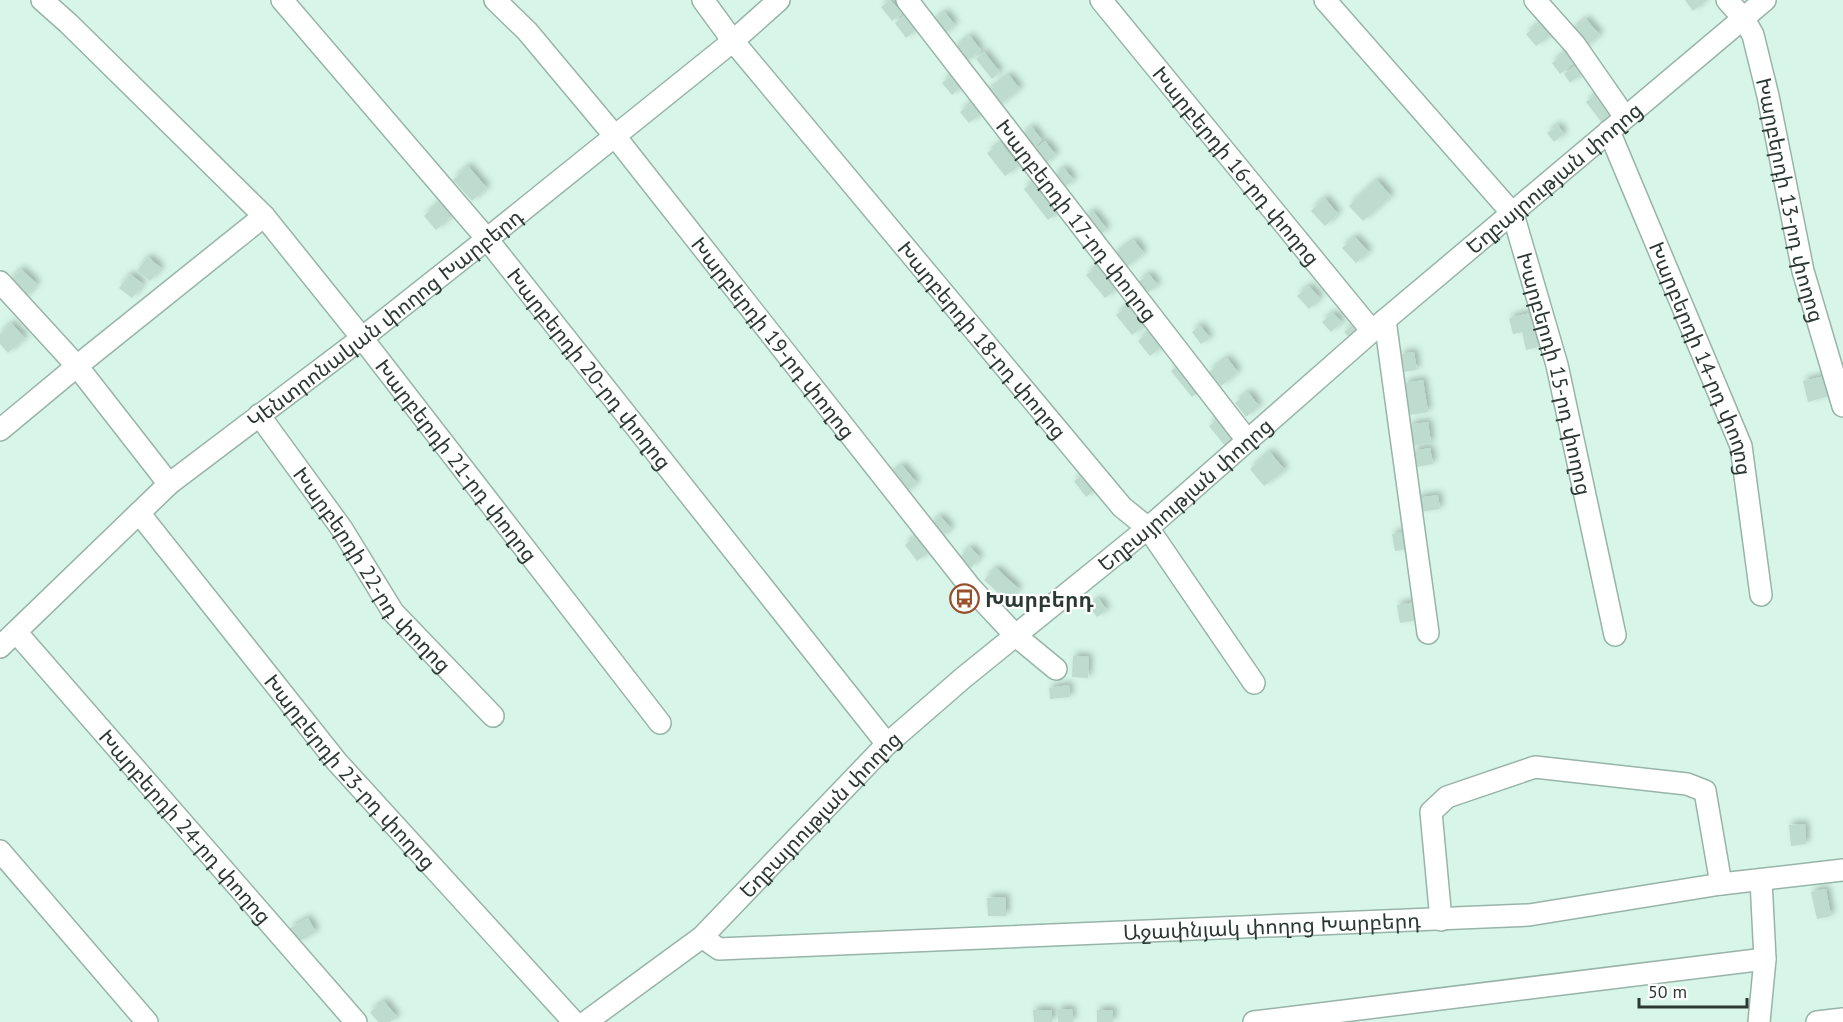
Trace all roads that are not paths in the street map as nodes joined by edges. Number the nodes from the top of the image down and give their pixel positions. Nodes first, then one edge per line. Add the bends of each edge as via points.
1 (42, 0) edge
2 (282, 0) edge
3 (495, 0) edge
4 (703, 0) edge
5 (779, 0) edge
6 (907, 0) edge
7 (1101, 0) edge
8 (1325, 0) edge
9 (1535, 0) edge
10 (1727, 0) edge
11 (1766, 0) edge
12 (1744, 19) junction
13 (733, 41) junction
14 (1625, 117) junction
15 (1609, 131) junction
16 (614, 135) junction
17 (1513, 214) junction
18 (264, 216) junction
19 (487, 239) junction
20 (0, 282) edge
21 (1379, 326) junction
22 (362, 338) junction
23 (77, 366) junction
24 (1843, 406) edge
25 (259, 415) junction
26 (0, 430) edge
27 (1247, 440) junction
28 (169, 484) junction
29 (139, 513) junction
30 (1148, 528) junction
31 (1761, 595) dead end
32 (16, 633) junction
33 (1428, 633) dead end
34 (1615, 635) dead end
35 (1016, 636) junction
36 (0, 648) edge
37 (1056, 669) dead end
38 (1254, 683) dead end
39 (493, 716) dead end
40 (660, 723) dead end
41 (887, 744) junction
42 (0, 850) edge
43 (1843, 870) edge
44 (1761, 880) junction
45 (1721, 884) junction
46 (1441, 920) junction
47 (702, 938) junction
48 (1765, 959) junction
49 (1843, 1019) edge
50 (147, 1022) edge
51 (356, 1022) edge
52 (574, 1022) edge
53 (586, 1022) edge
54 (1254, 1022) edge
55 (1759, 1022) edge
56 (1817, 1022) edge

1 - 18 street, Խարբերդի 21-րդ փողոց
2 - 19 street, Խարբերդի 20-րդ փողոց
3 - 16 street, Խարբերդի 19-րդ փողոց via 527,31
4 - 13 street, Խարբերդի 18-րդ փողոց
5 - 13 street, Կենտրոնական փողոց Խարբերդ
6 - 27 street, Խարբերդի 17-րդ փողոց
7 - 21 street, Խարբերդի 16-րդ փողոց
8 - 17 street, Խարբերդի 15-րդ փողոց
9 - 14 street via 1575,45
10 - 12 street, Խարբերդի 13-րդ փողոց
11 - 12 street, Եղբայրության փողոց
12 - 14 street, Եղբայրության փողոց
12 - 24 street, Խարբերդի 13-րդ փողոց via 1753,35 1768,96 1803,271
13 - 16 street, Կենտրոնական փողոց Խարբերդ
13 - 30 street, Խարբերդի 18-րդ փողոց via 1122,507
14 - 15 street, Եղբայրության փողոց
15 - 17 street, Եղբայրության փողոց
15 - 31 street, Խարբերդի 14-րդ փողոց via 1741,446
16 - 19 street, Կենտրոնական փողոց Խարբերդ
16 - 35 street, Խարբերդի 19-րդ փողոց via 971,588
17 - 21 street, Եղբայրության փողոց
17 - 34 street, Խարբերդի 15-րդ փողոց via 1557,365
18 - 22 street, Խարբերդի 21-րդ փողոց
18 - 23 street
19 - 22 street, Կենտրոնական փողոց Խարբերդ
19 - 41 street, Խարբերդի 20-րդ փողոց
20 - 23 street
21 - 27 street, Եղբայրության փողոց
21 - 33 street
22 - 25 street, Կենտրոնական փողոց Խարբերդ
22 - 40 street, Խարբերդի 21-րդ փողոց
23 - 26 street
23 - 28 street
25 - 28 street, Կենտրոնական փողոց Խարբերդ
25 - 39 street, Խարբերդի 22-րդ փողոց via 342,529 393,612
27 - 30 street, Եղբայրության փողոց
28 - 29 street, Կենտրոնական փողոց Խարբերդ
29 - 32 street, Կենտրոնական փողոց Խարբերդ
29 - 52 street, Խարբերդի 23-րդ փողոց via 338,762
30 - 35 street, Եղբայրության փողոց
30 - 38 street, Խարբերդի 18-րդ փողոց
32 - 36 street, Կենտրոնական փողոց Խարբերդ
32 - 51 street, Խարբերդի 24-րդ փողոց
35 - 37 street, Խարբերդի 19-րդ փողոց
35 - 41 street, Եղբայրության փողոց
41 - 47 street, Եղբայրության փողոց
42 - 50 street
43 - 44 street, Աջափնյակ փողոց Խարբերդ
44 - 45 street, Աջափնյակ փողոց Խարբերդ
44 - 48 street
45 - 46 street, Աջափնյակ փողոց Խարբերդ via 1529,915
45 - 46 street via 1705,791 1687,784 1535,767 1446,797 1431,812
46 - 47 street, Աջափնյակ փողոց Խարբերդ via 719,949
47 - 53 street, Եղբայրության փողոց
48 - 54 street
48 - 55 street
49 - 56 street

